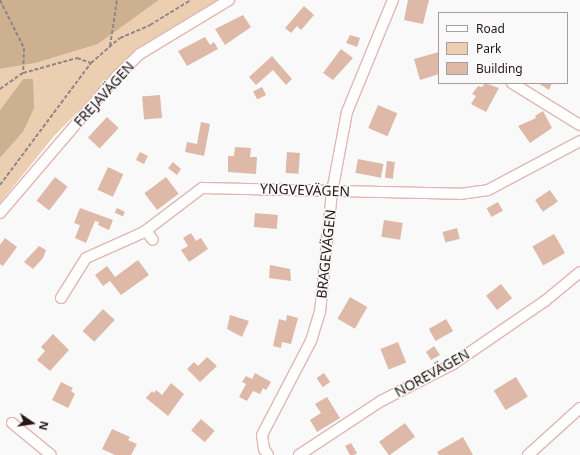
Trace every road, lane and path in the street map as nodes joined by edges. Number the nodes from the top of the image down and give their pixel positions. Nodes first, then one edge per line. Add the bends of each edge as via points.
1 (0, 0) edge
2 (117, 0) edge
3 (191, 0) edge
4 (230, 0) edge
5 (392, 0) edge
6 (110, 47) junction
7 (91, 63) junction
8 (23, 73) junction
9 (514, 84) edge
10 (0, 89) edge
11 (580, 125) edge
12 (580, 142) edge
13 (0, 185) edge
14 (332, 192) junction
15 (0, 213) edge
16 (146, 230) junction
17 (153, 240) dead end
18 (580, 272) edge
19 (62, 298) dead end
20 (580, 408) edge
21 (12, 423) dead end
22 (51, 455) edge
23 (268, 455) edge
24 (299, 455) edge
25 (528, 455) edge

1 - 8 path via 24,48
2 - 6 path
3 - 6 path via 120,38
4 - 15 street, FREJAVÄGEN via 140,54 117,76
5 - 14 street, BRAGEVÄGEN via 347,112
6 - 7 path
7 - 8 path via 77,58
7 - 13 path
8 - 10 path
9 - 11 street
12 - 14 street, YNGVEVÄGEN via 488,190 460,194
14 - 16 street, YNGVEVÄGEN via 244,187 202,188
14 - 23 street, BRAGEVÄGEN via 320,312 311,341 262,435 264,449
16 - 17 street
16 - 19 street, YNGVEVÄGEN via 86,258
18 - 24 street, NOREVÄGEN via 545,301 453,364 381,401
20 - 25 street
21 - 22 street

